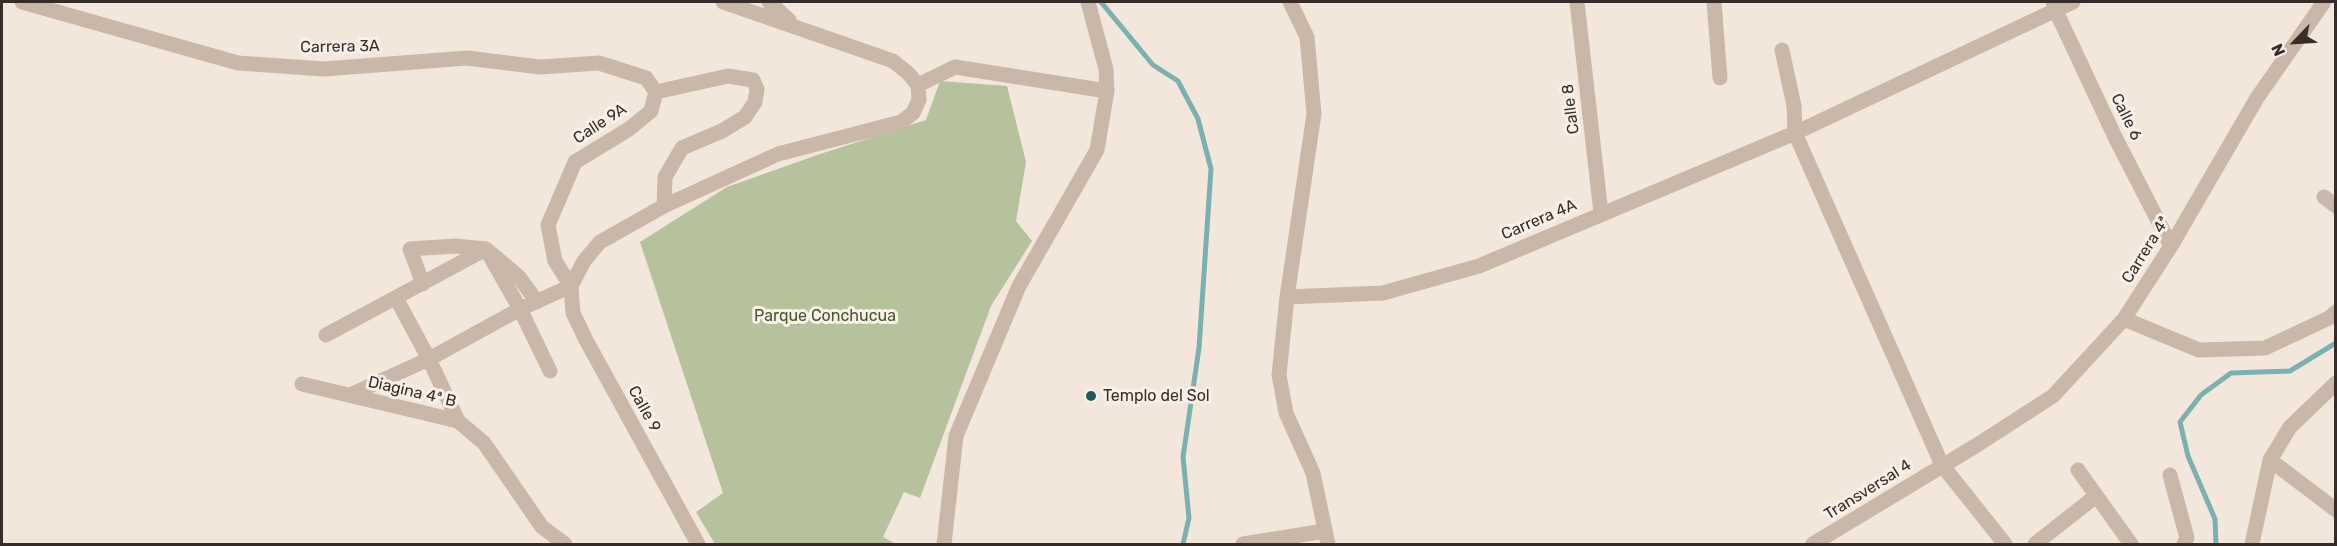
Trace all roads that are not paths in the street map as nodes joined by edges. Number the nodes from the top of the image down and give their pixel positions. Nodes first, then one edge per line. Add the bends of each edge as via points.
1 (22, 2) edge
2 (723, 2) edge
3 (769, 2) edge
4 (1088, 2) edge
5 (1290, 2) edge
6 (1577, 2) edge
7 (1713, 2) edge
8 (2073, 2) edge
9 (2324, 2) edge
10 (2054, 5) edge
11 (793, 24) junction
12 (1782, 51) dead end
13 (1720, 78) dead end
14 (918, 85) junction
15 (1107, 91) junction
16 (656, 92) junction
17 (1795, 133) junction
18 (664, 206) junction
19 (1602, 213) junction
20 (2171, 246) junction
21 (486, 249) junction
22 (423, 284) junction
23 (571, 286) junction
24 (1287, 297) junction
25 (396, 298) junction
26 (537, 302) junction
27 (520, 309) junction
28 (2336, 312) edge
29 (2124, 318) junction
30 (326, 334) dead end
31 (429, 359) junction
32 (550, 371) dead end
33 (2336, 383) edge
34 (302, 384) dead end
35 (350, 395) junction
36 (458, 421) junction
37 (2270, 460) junction
38 (1942, 465) junction
39 (2078, 470) dead end
40 (2170, 475) dead end
41 (2097, 496) junction
42 (2336, 510) edge
43 (1326, 538) edge
44 (565, 544) edge
45 (698, 544) edge
46 (944, 544) edge
47 (1243, 544) edge
48 (1813, 544) edge
49 (2005, 544) edge
50 (2035, 544) edge
51 (2131, 544) edge
52 (2184, 544) edge
53 (2252, 544) edge

1 - 16 street, Carrera 3A via 238,63 324,69 467,58 540,67 599,63 646,78
2 - 11 street
3 - 11 street
4 - 15 street via 1106,69
5 - 24 street via 1307,37 1314,114
6 - 19 street, Calle 8
7 - 13 street
8 - 10 street, Carrera 4A
9 - 20 street, Carrera 4ª via 2257,98
10 - 17 street, Carrera 4A
10 - 20 street, Calle 6
11 - 14 street via 893,61
12 - 17 street via 1794,106
14 - 15 street via 955,67
14 - 18 street via 919,100 914,113 901,122 778,154
15 - 46 street via 1097,150 1019,286 956,436
16 - 18 street via 728,76 753,80 757,89 755,102 745,117 682,148 665,177
16 - 23 street, Calle 9A via 651,111 574,162 548,225 555,261
17 - 19 street, Carrera 4A
17 - 38 street
18 - 23 street via 600,242
19 - 24 street, Carrera 4A via 1479,266 1383,293
20 - 29 street, Carrera 4ª
21 - 22 street
21 - 22 street via 410,249
21 - 26 street via 519,277
21 - 27 street
22 - 25 street
23 - 26 street
23 - 45 street, Calle 9 via 573,313 586,340
24 - 43 street via 1279,375 1286,412 1313,473
25 - 30 street
25 - 31 street
26 - 27 street
27 - 31 street
27 - 32 street
28 - 29 street via 2265,348 2199,350
29 - 38 street, Carrera 4ª via 2053,396
31 - 35 street
31 - 36 street
33 - 37 street via 2290,427
34 - 35 street, Diagina 4ª B
35 - 36 street, Diagina 4ª B
36 - 44 street, Diagina 4ª B via 484,443 542,527
37 - 42 street
37 - 53 street
38 - 48 street, Transversal 4
38 - 49 street
39 - 41 street
40 - 52 street via 2187,538
41 - 50 street
41 - 51 street
43 - 47 street

